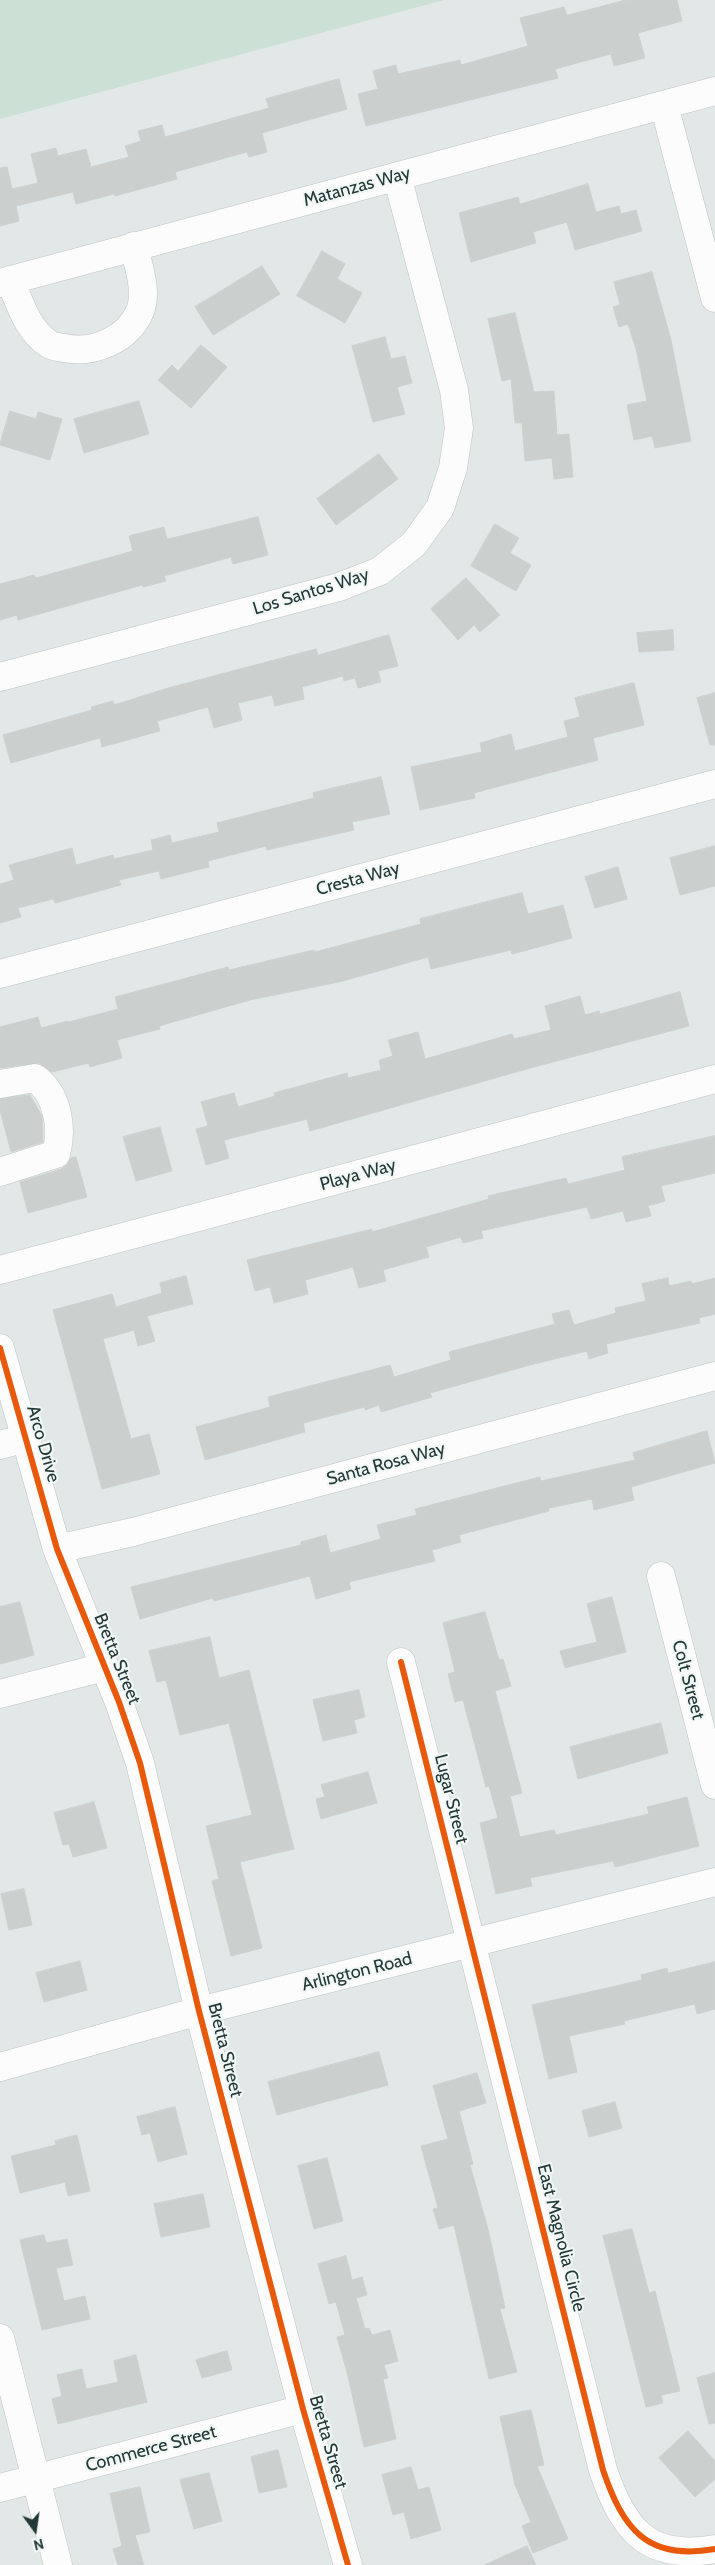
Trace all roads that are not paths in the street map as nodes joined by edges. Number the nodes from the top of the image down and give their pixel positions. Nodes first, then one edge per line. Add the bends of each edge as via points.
1 (715, 92) edge
2 (664, 105) junction
3 (397, 176) junction
4 (134, 246) junction
5 (5, 281) edge
6 (715, 298) edge
7 (0, 677) edge
8 (715, 784) edge
9 (0, 974) edge
10 (715, 1079) edge
11 (0, 1084) edge
12 (0, 1172) edge
13 (0, 1270) edge
14 (0, 1348) edge
15 (715, 1376) edge
16 (13, 1442) edge
17 (57, 1549) junction
18 (661, 1576) dead end
19 (401, 1662) dead end
20 (104, 1667) junction
21 (0, 1694) edge
22 (715, 1785) edge
23 (715, 1882) edge
24 (471, 1944) junction
25 (199, 2011) junction
26 (0, 2067) edge
27 (0, 2338) edge
28 (303, 2409) junction
29 (36, 2479) junction
30 (0, 2488) edge
31 (715, 2549) edge
32 (58, 2565) edge
33 (348, 2565) edge

1 - 2 street, Matanzas Way
2 - 3 street, Matanzas Way
2 - 6 street
3 - 4 street, Matanzas Way
3 - 7 street, Los Santos Way via 454,390 459,428 453,468 440,508 414,544 380,571 339,587
4 - 5 street, Matanzas Way
4 - 5 street via 143,285 141,310 126,332 106,345 78,351 50,345 29,324
8 - 9 street, Cresta Way
10 - 13 street, Playa Way
11 - 12 street via 35,1078 45,1084 54,1099 60,1139 56,1154
14 - 16 street, Arco Drive
15 - 17 street, Santa Rosa Way via 143,1529
16 - 17 street, Arco Drive
17 - 20 street, Bretta Street
18 - 22 street, Colt Street
19 - 24 street, Lugar Street
20 - 21 street
20 - 25 street, Bretta Street via 140,1763
23 - 24 street, Arlington Road
24 - 25 street, Arlington Road
24 - 31 street, East Magnolia Circle via 603,2470 614,2501 635,2533 662,2548 693,2553
25 - 26 street, Arlington Road
25 - 28 street, Bretta Street
27 - 29 street
28 - 29 street, Commerce Street
28 - 33 street, Bretta Street
29 - 30 street, Commerce Street
29 - 32 street

